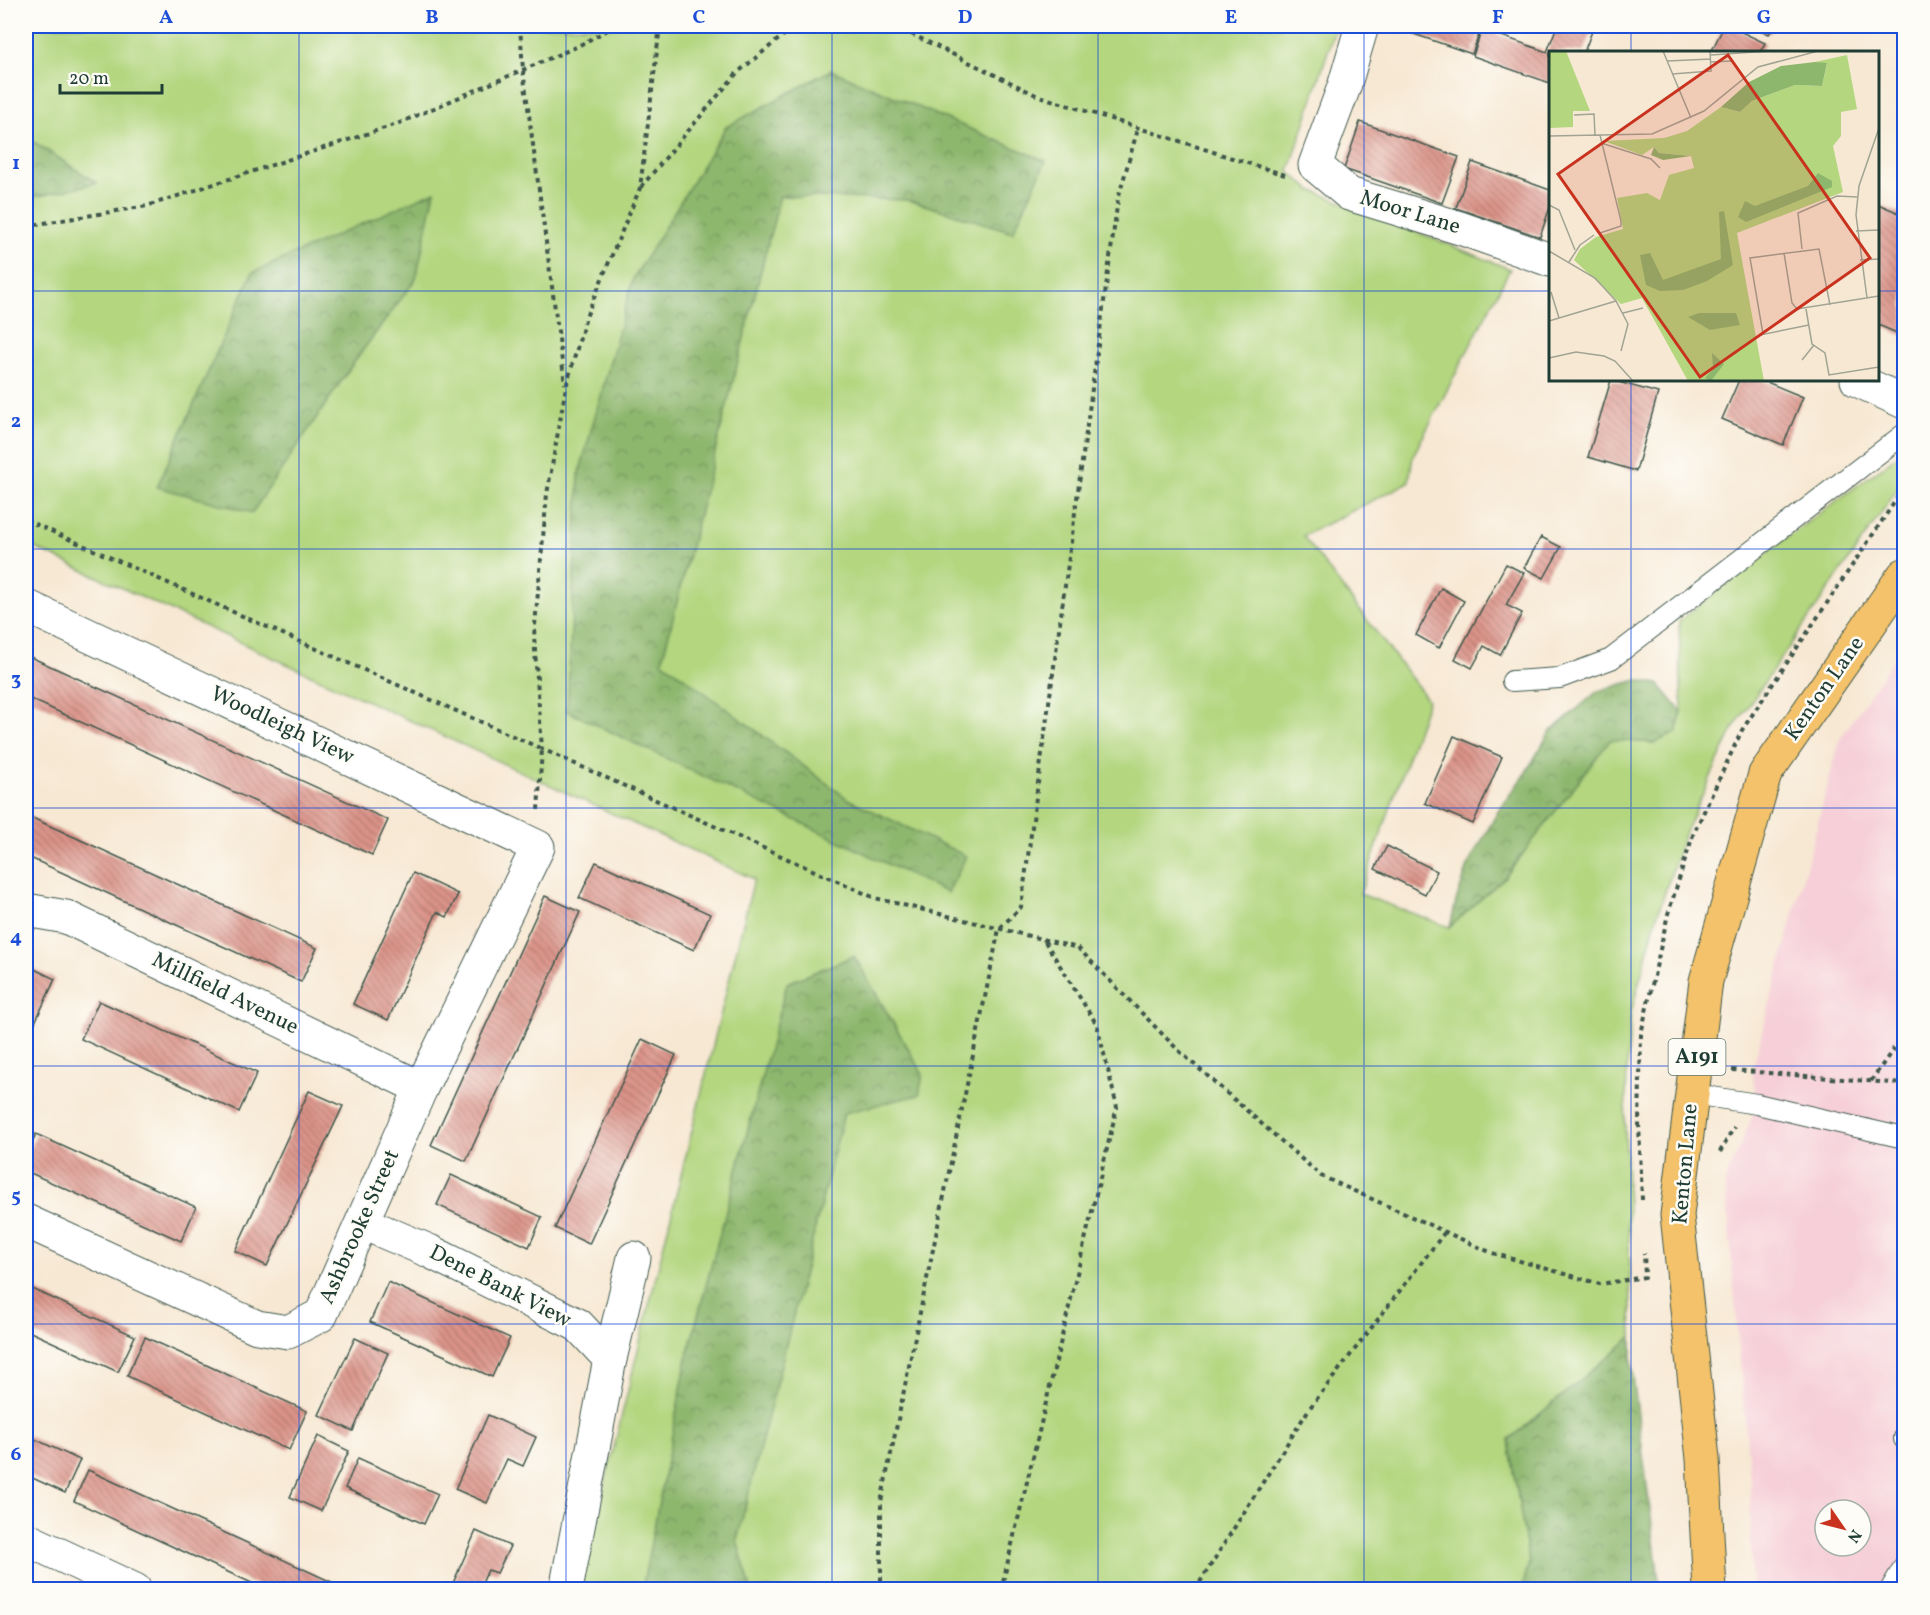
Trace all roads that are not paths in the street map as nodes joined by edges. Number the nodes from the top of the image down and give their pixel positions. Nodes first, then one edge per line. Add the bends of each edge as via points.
1 (1362, 26) edge
2 (1549, 259) edge
3 (1859, 381) edge
4 (1905, 402) edge
5 (1905, 435) edge
6 (1905, 575) edge
7 (26, 606) edge
8 (1512, 681) dead end
9 (538, 846) joint
10 (26, 913) edge
11 (1694, 1081) junction
12 (421, 1088) junction
13 (1905, 1137) edge
14 (26, 1221) edge
15 (363, 1223) junction
16 (634, 1258) dead end
17 (610, 1359) junction
18 (27, 1543) edge
19 (1905, 1566) edge
20 (135, 1590) edge
21 (566, 1590) edge
22 (1710, 1590) edge
23 (1890, 1590) edge

1 - 2 street, Moor Lane via 1315,165 1349,194
3 - 4 street
5 - 8 lane via 1611,659 1560,678
6 - 11 main road, Kenton Lane / A191 via 1765,774 1706,981
7 - 9 street, Woodleigh View
9 - 12 street, Ashbrooke Street
10 - 12 street, Millfield Avenue via 32,910 66,917
11 - 13 lane via 1757,1104
11 - 22 main road, Kenton Lane / A191 via 1677,1215 1702,1459
12 - 15 street, Ashbrooke Street
14 - 15 street, Ashbrooke Street via 256,1327 288,1332 321,1315
15 - 17 street, Dene Bank View via 578,1325
16 - 17 street
17 - 21 street
18 - 20 street
19 - 23 lane

